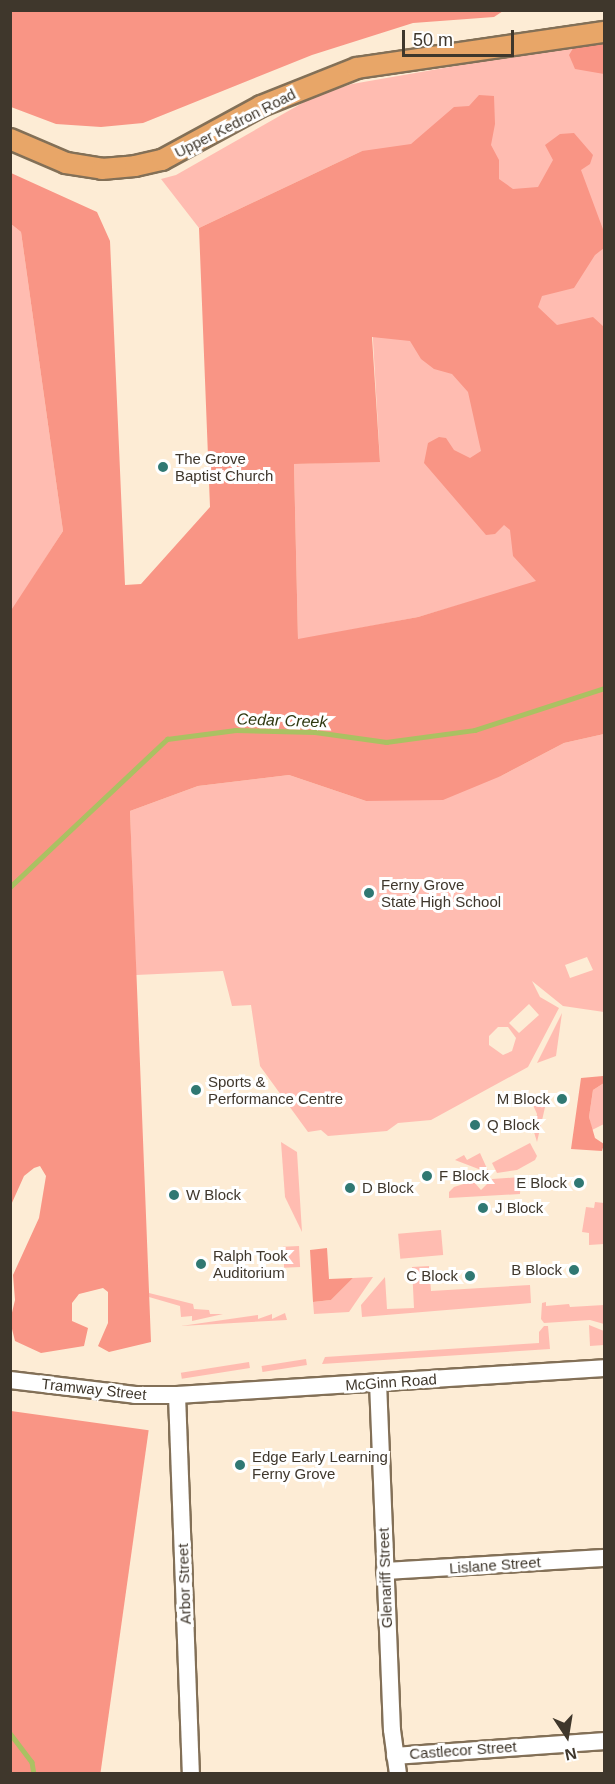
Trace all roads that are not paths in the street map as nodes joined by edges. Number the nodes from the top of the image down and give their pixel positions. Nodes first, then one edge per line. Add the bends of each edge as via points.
1 (604, 32) edge
2 (10, 139) edge
3 (604, 1368) edge
4 (10, 1380) edge
5 (378, 1382) junction
6 (177, 1395) junction
7 (604, 1558) edge
8 (385, 1571) junction
9 (604, 1741) edge
10 (394, 1756) junction
11 (191, 1773) edge
12 (398, 1773) edge

1 - 2 main road, Upper Kedron Road via 357,68 261,106 162,160 135,166 102,169 66,163
3 - 5 street, McGinn Road
4 - 6 street, Tramway Street via 135,1395
5 - 6 street, McGinn Road
5 - 8 street, Glenariff Street
6 - 11 street, Arbor Street
7 - 8 street, Lislane Street
8 - 10 street, Glenariff Street
9 - 10 street, Castlecor Street
10 - 12 street, Glenariff Street

